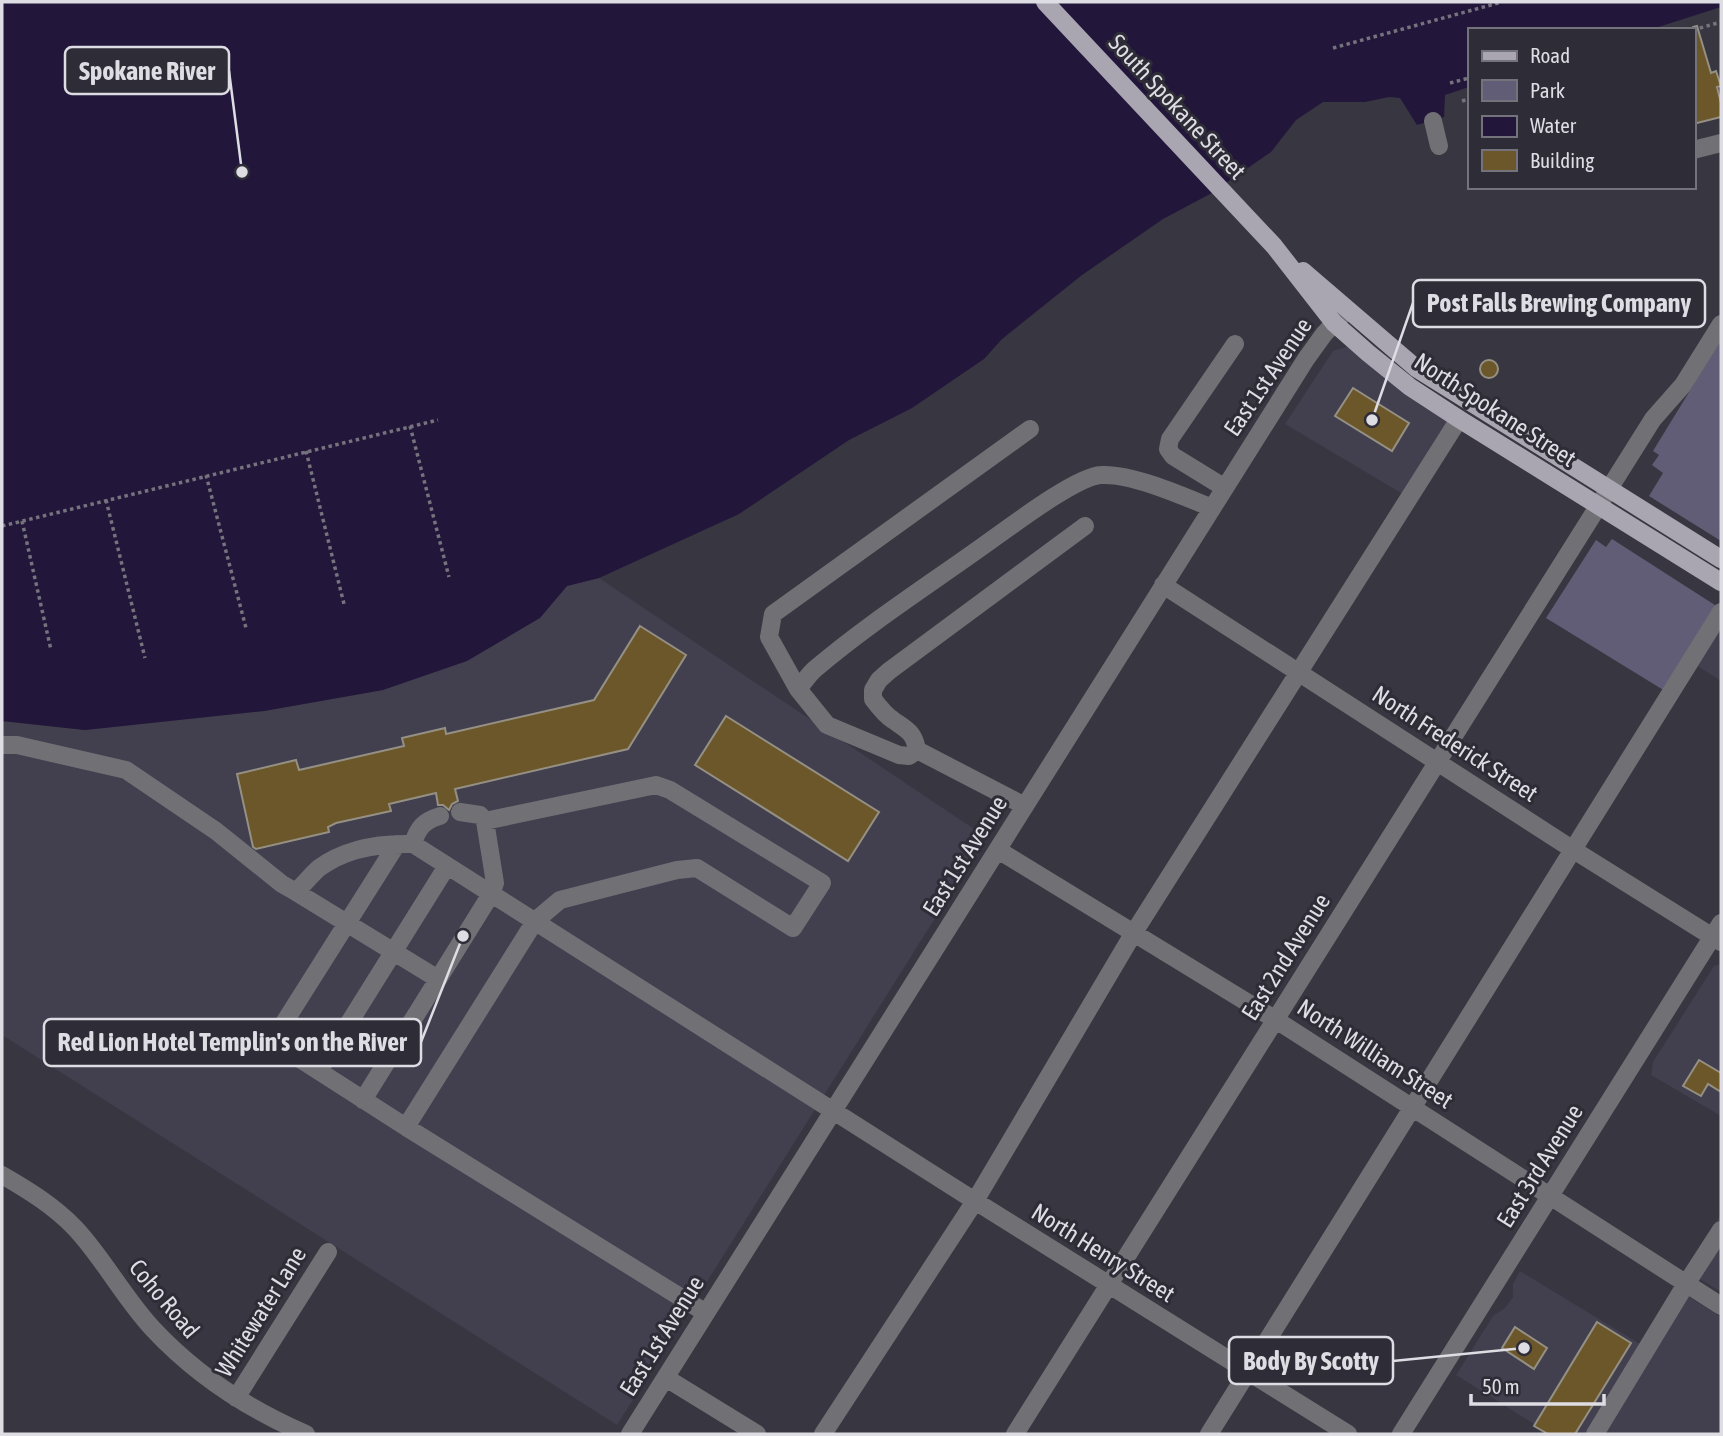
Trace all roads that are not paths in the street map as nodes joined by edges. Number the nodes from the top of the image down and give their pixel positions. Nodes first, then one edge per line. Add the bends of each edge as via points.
1 (1045, 2) edge
2 (1433, 121) dead end
3 (1721, 143) edge
4 (1439, 146) dead end
5 (1695, 150) edge
6 (1274, 246) junction
7 (1347, 309) junction
8 (1334, 323) junction
9 (1721, 324) edge
10 (1236, 344) dead end
11 (1459, 419) junction
12 (1030, 429) dead end
13 (1224, 488) junction
14 (1608, 489) junction
15 (1598, 506) junction
16 (1212, 508) junction
17 (1085, 526) dead end
18 (1721, 559) edge
19 (1721, 582) edge
20 (1163, 585) junction
21 (1721, 612) edge
22 (1297, 673) junction
23 (798, 689) junction
24 (2, 745) edge
25 (917, 750) junction
26 (1436, 762) junction
27 (1025, 806) junction
28 (460, 812) dead end
29 (440, 816) dead end
30 (485, 821) junction
31 (405, 844) junction
32 (1572, 849) junction
33 (998, 850) junction
34 (447, 866) junction
35 (296, 892) junction
36 (491, 894) junction
37 (535, 921) junction
38 (347, 923) junction
39 (1133, 934) junction
40 (1719, 934) edge
41 (394, 952) junction
42 (438, 979) junction
43 (1276, 1020) junction
44 (319, 1071) junction
45 (363, 1100) junction
46 (1412, 1107) junction
47 (834, 1111) junction
48 (406, 1127) junction
49 (2, 1175) edge
50 (1549, 1197) junction
51 (975, 1201) junction
52 (1721, 1230) edge
53 (328, 1252) dead end
54 (1686, 1284) junction
55 (1109, 1286) junction
56 (1721, 1305) edge
57 (706, 1313) junction
58 (1248, 1372) junction
59 (666, 1378) junction
60 (236, 1398) junction
61 (306, 1434) edge
62 (630, 1434) edge
63 (757, 1434) edge
64 (823, 1434) edge
65 (1015, 1434) edge
66 (1209, 1434) edge
67 (1348, 1434) edge
68 (1401, 1434) edge
69 (1595, 1434) edge

1 - 6 main road, South Spokane Street
2 - 4 street
3 - 5 street
6 - 7 main road, North Spokane Street
6 - 8 main road, North Spokane Street
7 - 8 street, East 1st Avenue
7 - 14 main road, North Spokane Street via 1416,368
8 - 11 main road, North Spokane Street via 1392,373
8 - 13 street, East 1st Avenue
9 - 14 street, East 2nd Avenue via 1684,385 1657,414
10 - 13 street via 1170,439 1168,449
11 - 15 main road, North Spokane Street
11 - 22 street
12 - 23 street via 773,614 769,637
13 - 16 street, East 1st Avenue
14 - 15 street, East 2nd Avenue
14 - 18 main road, North Spokane Street
15 - 19 main road, North Spokane Street
15 - 26 street, East 2nd Avenue
16 - 20 street, East 1st Avenue
16 - 23 street via 1159,486 1099,474 1040,507 880,619 813,671
17 - 25 street via 926,641 879,681 873,699 891,719 911,731
20 - 22 street, North Frederick Street
20 - 27 street, East 1st Avenue
21 - 32 street
22 - 26 street, North Frederick Street
22 - 39 street
23 - 25 street via 827,725 900,755
24 - 35 street via 126,770
25 - 27 street
26 - 32 street, North Frederick Street
26 - 43 street, East 2nd Avenue
27 - 33 street, East 1st Avenue
28 - 30 street via 480,815
29 - 31 street via 428,820
30 - 36 street via 495,883
30 - 37 street via 656,785 822,883 793,928 697,868 560,900
31 - 34 street, North Henry Street
31 - 35 street via 347,852 319,869
31 - 38 street
32 - 40 street, North Frederick Street
32 - 46 street
33 - 39 street, North William Street
33 - 47 street, East 1st Avenue
34 - 36 street, North Henry Street
34 - 41 street
35 - 38 street
36 - 37 street, North Henry Street
36 - 42 street
37 - 47 street, North Henry Street
37 - 48 street
38 - 41 street
38 - 44 street via 277,1034 289,1052
39 - 43 street, North William Street
39 - 51 street
40 - 50 street, East 3rd Avenue
41 - 42 street
41 - 44 street
42 - 45 street
43 - 46 street, North William Street
43 - 55 street, East 2nd Avenue
44 - 45 street
45 - 48 street
46 - 50 street, North William Street
46 - 58 street
47 - 51 street, North Henry Street
47 - 57 street, East 1st Avenue
48 - 57 street
49 - 60 street, Coho Road via 26,1188 74,1227 153,1329 184,1360
50 - 54 street, North William Street
50 - 68 street, East 3rd Avenue
51 - 55 street, North Henry Street
51 - 64 street
52 - 54 street
53 - 60 street, Whitewater Lane
54 - 56 street, North William Street
54 - 69 street
55 - 58 street, North Henry Street
55 - 65 street, East 2nd Avenue
57 - 59 street, East 1st Avenue
58 - 66 street
58 - 67 street, North Henry Street
59 - 62 street, East 1st Avenue
59 - 63 street
60 - 61 street, Coho Road

